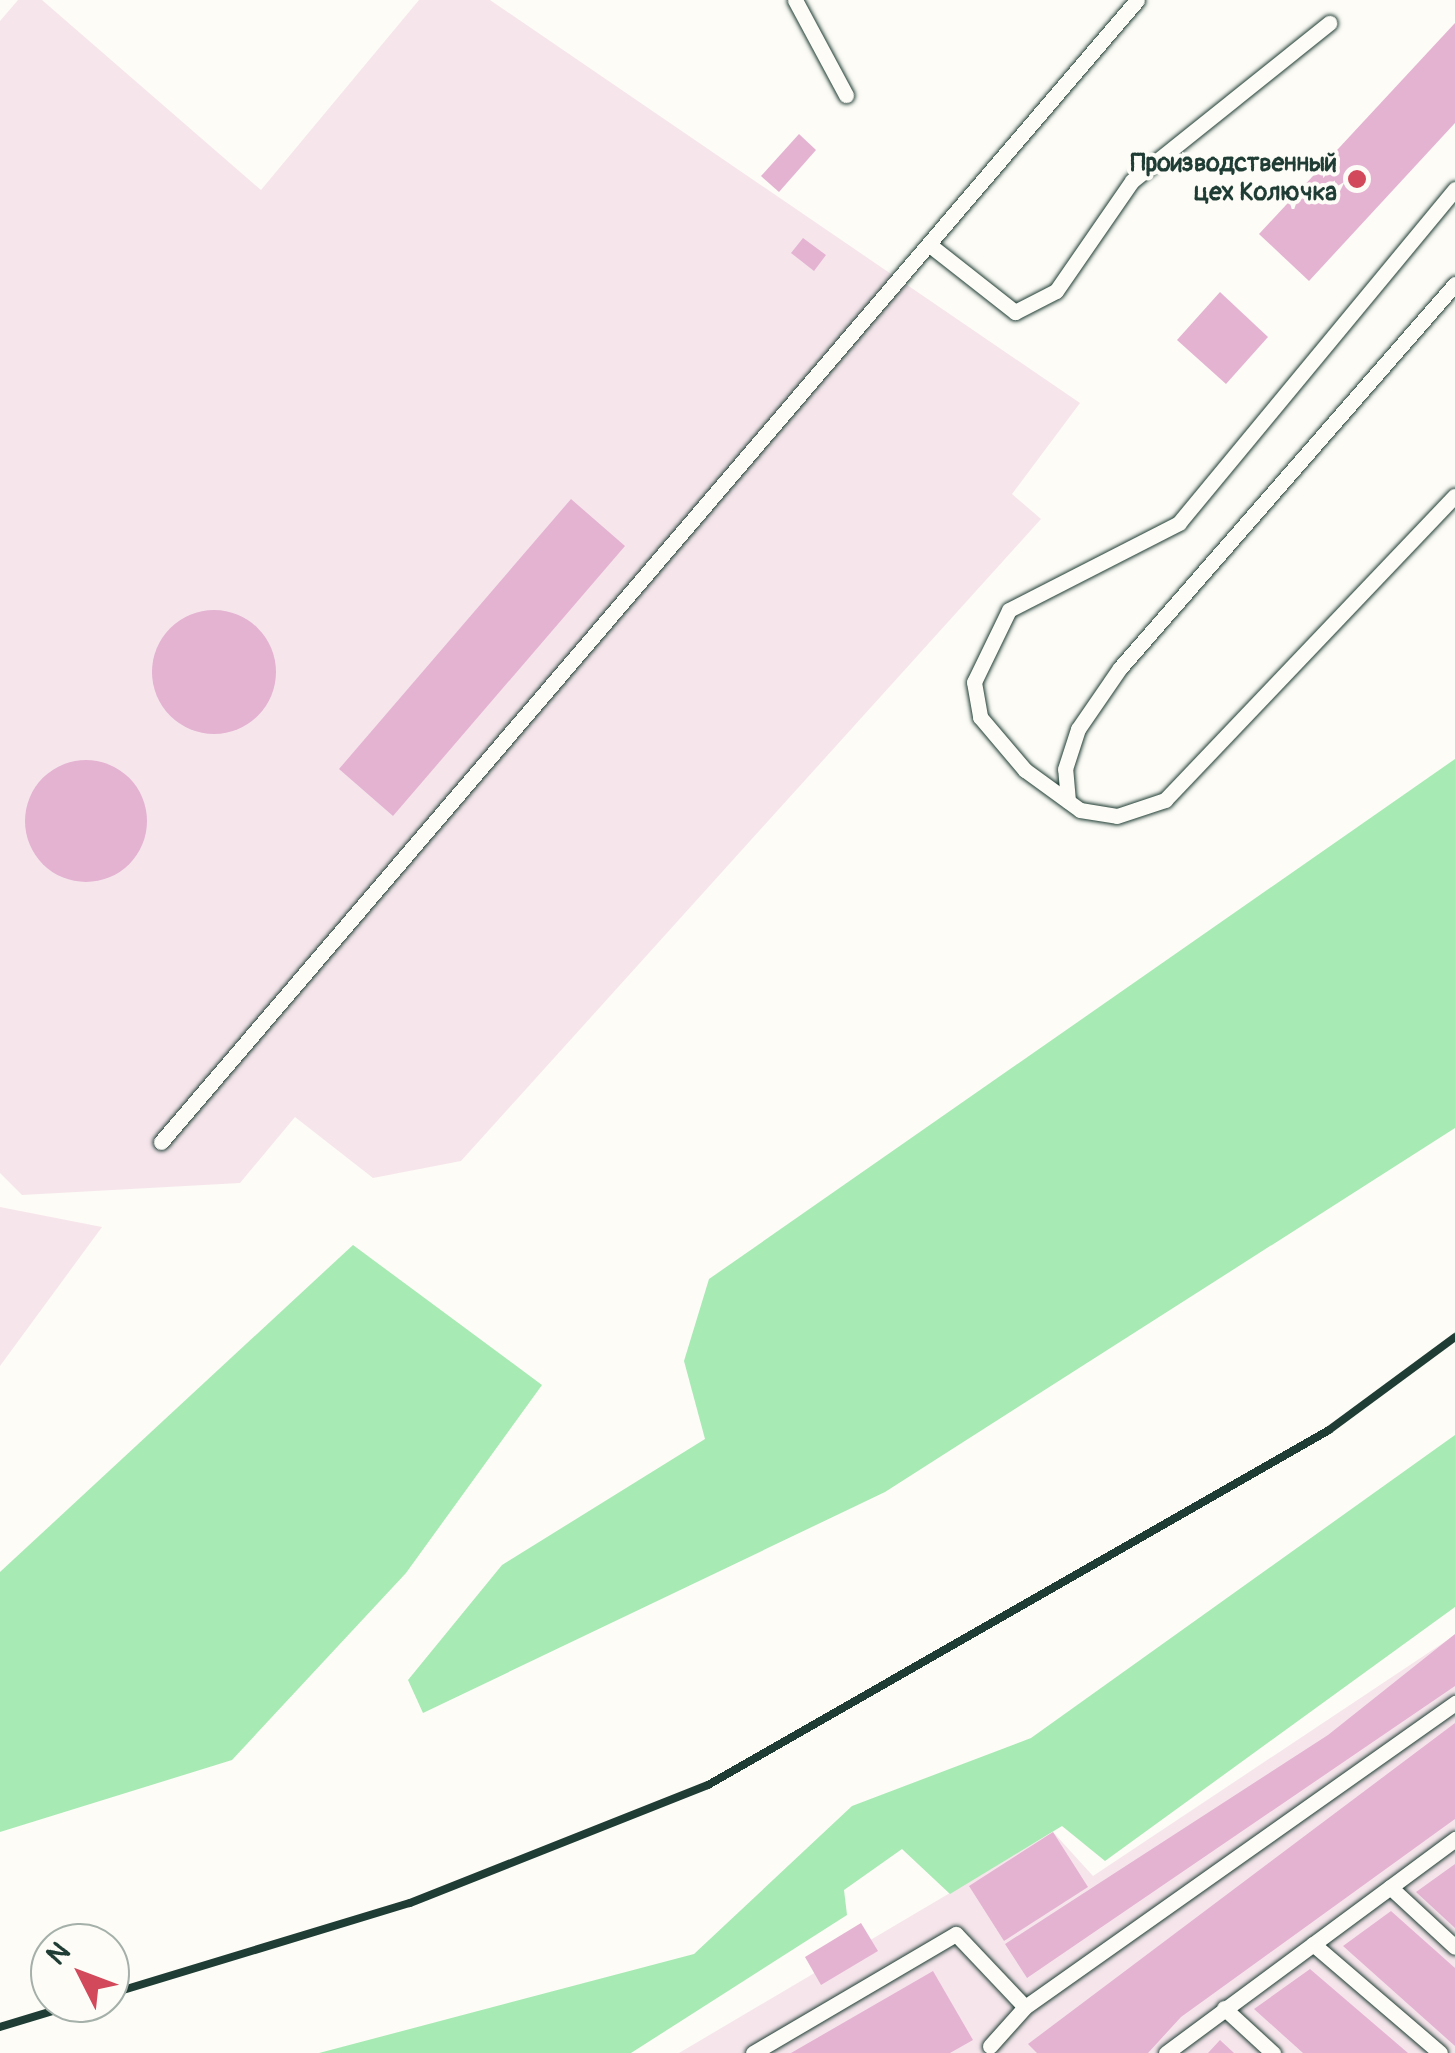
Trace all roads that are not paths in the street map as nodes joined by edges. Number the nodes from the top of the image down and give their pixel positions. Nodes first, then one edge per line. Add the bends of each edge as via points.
1 (794, 0) edge
2 (1137, 0) edge
3 (1329, 24) dead end
4 (846, 95) dead end
5 (1455, 189) edge
6 (930, 246) junction
7 (1455, 284) edge
8 (1455, 496) edge
9 (1068, 801) junction
10 (162, 1142) dead end
11 (1455, 1703) edge
12 (1455, 1839) edge
13 (1390, 1887) junction
14 (1313, 1944) junction
15 (1455, 1948) edge
16 (1025, 2006) junction
17 (1224, 2008) junction
18 (987, 2051) edge
19 (753, 2053) edge
20 (1166, 2053) edge
21 (1273, 2053) edge
22 (1440, 2053) edge

1 - 4 lane
2 - 6 lane
3 - 6 lane via 1132,181 1056,291 1014,312
5 - 9 lane via 1180,523 1148,546 1038,591 1009,610 984,647 974,682 980,717 1025,770
6 - 10 lane
7 - 9 lane via 1120,668 1078,729 1065,769
8 - 9 lane via 1165,800 1117,816
11 - 16 lane
12 - 13 lane
13 - 14 lane
13 - 15 lane
14 - 17 lane
14 - 22 lane
16 - 18 lane
16 - 19 lane via 956,1934
17 - 20 lane
17 - 21 lane

